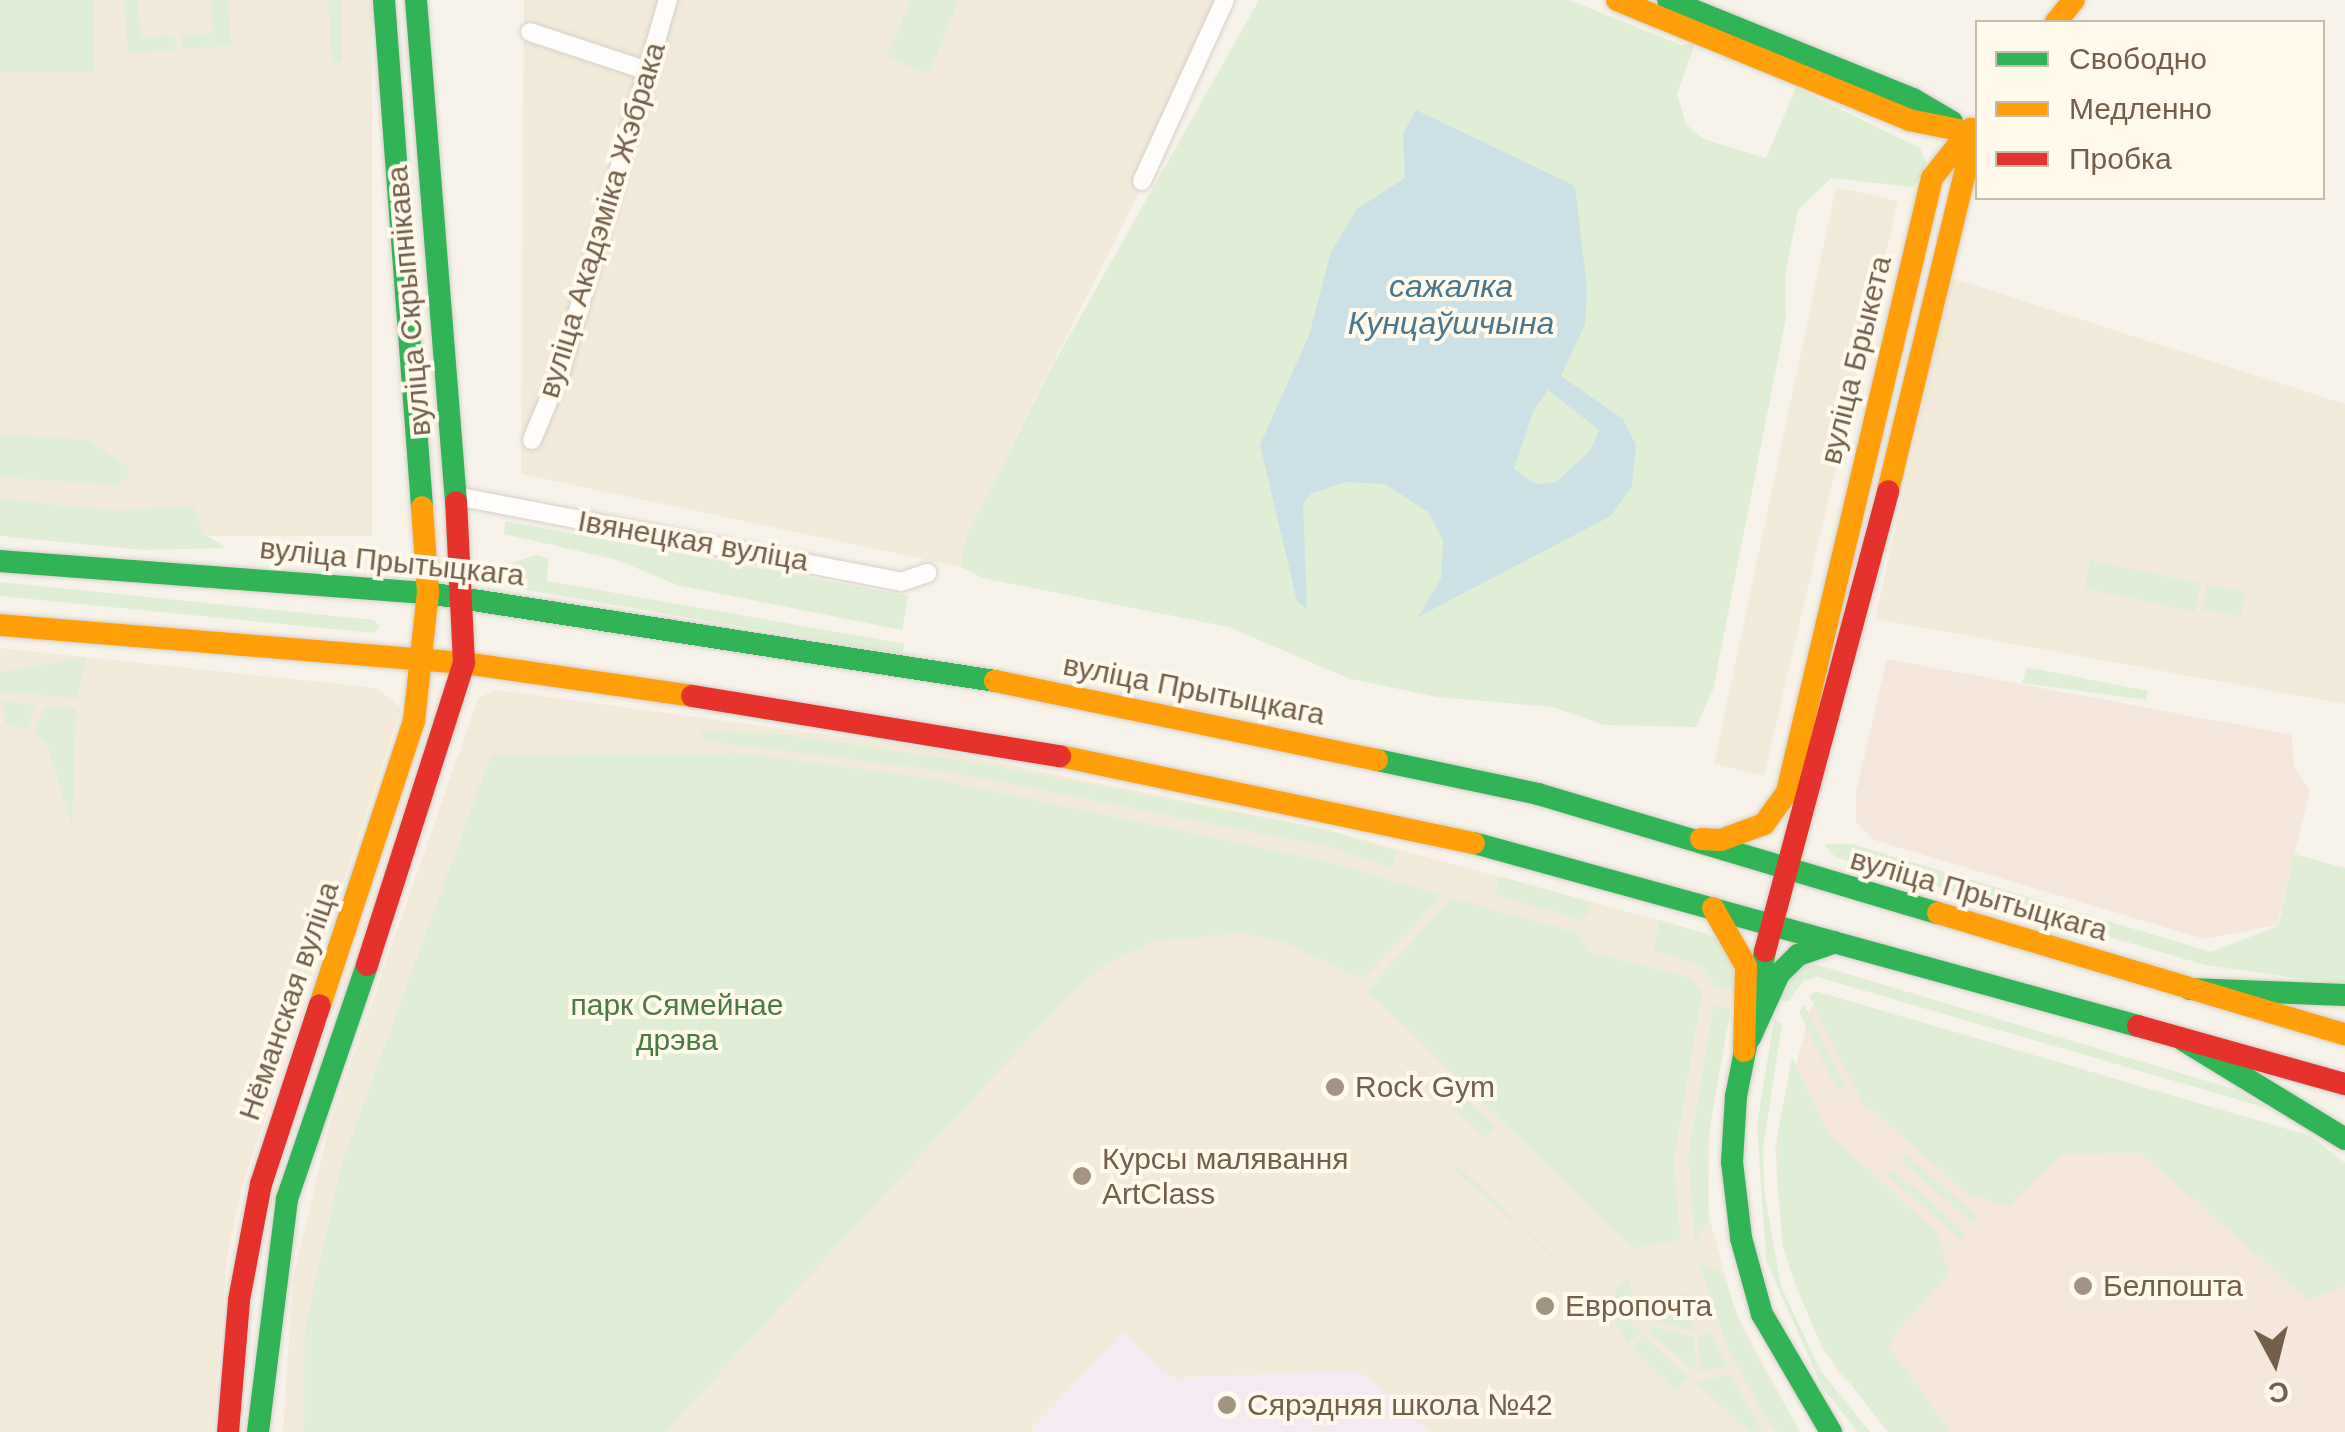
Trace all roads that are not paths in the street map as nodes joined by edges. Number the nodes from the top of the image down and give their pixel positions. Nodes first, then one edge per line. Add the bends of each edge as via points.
1 (384, 0) edge
2 (416, 0) edge
3 (668, 0) edge
4 (1226, 0) edge
5 (1617, 0) edge
6 (1668, 0) edge
7 (2074, 0) edge
8 (2058, 20) edge
9 (530, 32) dead end
10 (648, 71) junction
11 (1973, 127) edge
12 (1142, 181) dead end
13 (1891, 347) junction
14 (1920, 355) junction
15 (532, 440) dead end
16 (456, 496) junction
17 (0, 562) edge
18 (928, 573) dead end
19 (428, 593) junction
20 (465, 597) junction
21 (1825, 614) junction
22 (1856, 620) junction
23 (0, 625) edge
24 (424, 660) junction
25 (464, 663) junction
26 (1691, 839) junction
27 (1788, 870) junction
28 (1713, 908) junction
29 (1771, 923) junction
30 (1837, 942) junction
31 (2190, 989) junction
32 (2345, 994) edge
33 (2345, 1034) edge
34 (2183, 1040) junction
35 (1744, 1051) junction
36 (2345, 1084) edge
37 (2345, 1139) edge
38 (228, 1432) edge
39 (258, 1432) edge
40 (1831, 1432) edge

1 - 19 main road, вуліца Скрыпнікава
2 - 16 main road, вуліца Скрыпнікава
3 - 10 street, вуліца Акадэміка Жэбрака
4 - 12 street
5 - 11 main road via 1910,120
6 - 11 main road
7 - 8 main road
9 - 10 street
10 - 15 street, вуліца Акадэміка Жэбрака via 562,370
11 - 13 main road, вуліца Брыкета via 1932,178
11 - 14 main road, вуліца Брыкета
13 - 14 main road
13 - 21 main road, вуліца Брыкета
14 - 22 main road, вуліца Брыкета
16 - 18 street, Івянецкая вуліца via 902,582
16 - 20 main road, вуліца Скрыпнікава
17 - 19 main road, вуліца Прытыцкага
19 - 20 main road, вуліца Прытыцкага
19 - 24 main road, Нёманская вуліца
20 - 25 main road, Нёманская вуліца
20 - 26 main road, вуліца Прытыцкага via 988,678 1501,786
21 - 22 main road
21 - 26 main road, вуліца Брыкета via 1780,807 1744,834
22 - 27 main road, вуліца Брыкета
23 - 24 main road
24 - 25 main road
24 - 38 main road, Нёманская вуліца via 414,720 262,1184 239,1300
25 - 28 main road via 904,726 1153,774 1458,840
25 - 39 main road, Нёманская вуліца via 443,745 287,1199
26 - 27 main road, вуліца Прытыцкага
27 - 29 main road, вуліца Брыкета
27 - 31 main road, вуліца Прытыцкага
28 - 29 main road
28 - 35 main road via 1746,966
29 - 30 main road
29 - 35 main road, вуліца Брыкета
30 - 34 main road
30 - 35 main road via 1798,955 1779,974
31 - 32 main road
31 - 33 main road, вуліца Прытыцкага
34 - 36 main road
34 - 37 main road via 2306,1109
35 - 40 main road via 1732,1162 1741,1238 1762,1314

